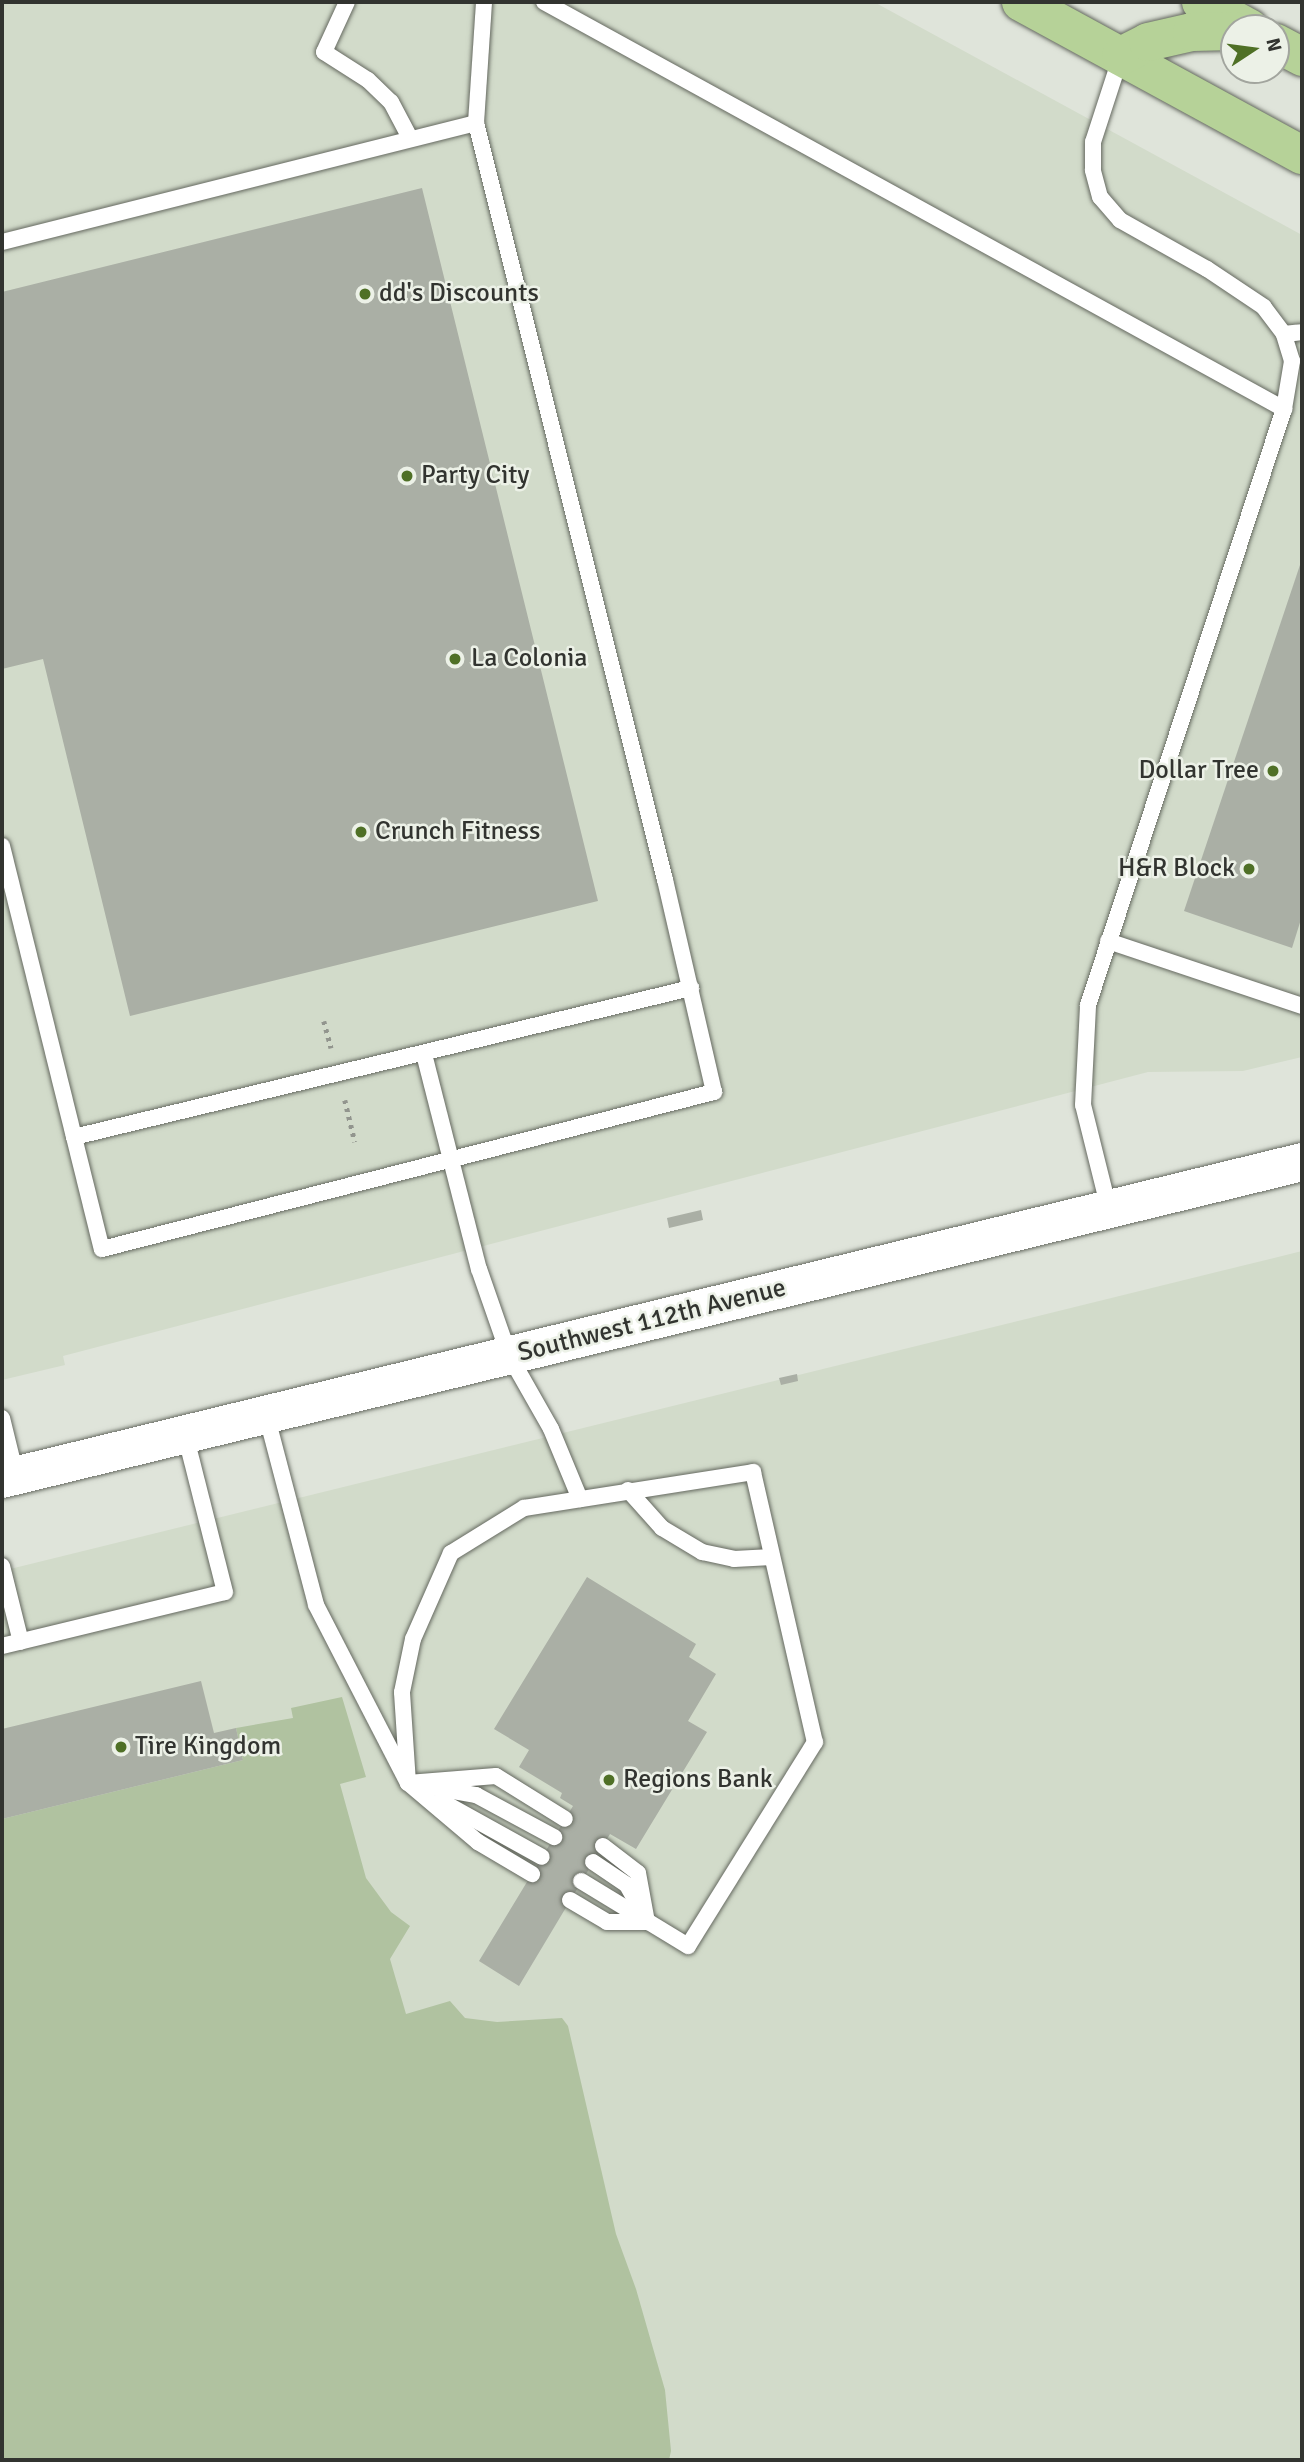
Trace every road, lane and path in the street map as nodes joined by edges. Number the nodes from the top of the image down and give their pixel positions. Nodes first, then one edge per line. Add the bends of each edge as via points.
1 (347, 2) edge
2 (484, 2) edge
3 (544, 2) edge
4 (1021, 2) edge
5 (1220, 18) edge
6 (1121, 56) junction
7 (476, 122) junction
8 (410, 138) junction
9 (1302, 155) edge
10 (2, 242) edge
11 (1302, 332) edge
12 (1284, 334) junction
13 (1284, 410) junction
14 (2, 846) edge
15 (1108, 941) junction
16 (691, 988) junction
17 (1302, 1006) edge
18 (324, 1021) dead end
19 (333, 1053) dead end
20 (424, 1054) junction
21 (343, 1092) dead end
22 (74, 1137) junction
23 (355, 1142) dead end
24 (450, 1158) junction
25 (1302, 1162) edge
26 (1109, 1209) junction
27 (509, 1355) junction
28 (266, 1414) junction
29 (2, 1418) edge
30 (185, 1434) junction
31 (9, 1477) edge
32 (628, 1490) junction
33 (580, 1499) junction
34 (772, 1557) junction
35 (2, 1566) edge
36 (21, 1642) junction
37 (2, 1646) edge
38 (408, 1783) junction
39 (565, 1819) dead end
40 (554, 1837) dead end
41 (603, 1846) dead end
42 (542, 1857) dead end
43 (593, 1862) dead end
44 (532, 1874) dead end
45 (582, 1881) dead end
46 (570, 1900) dead end
47 (647, 1922) junction

1 - 8 lane via 324,51 368,80 391,103
2 - 7 lane
3 - 13 lane
4 - 6 highway
5 - 6 highway
6 - 9 highway
6 - 12 lane via 1094,135 1093,170 1100,197 1120,220 1208,269 1264,307
7 - 8 lane
7 - 16 lane
8 - 10 lane
11 - 12 lane
12 - 13 lane via 1292,361
13 - 15 lane
14 - 22 lane
15 - 17 lane
15 - 26 lane via 1088,1005 1083,1105
16 - 20 lane
16 - 24 lane via 714,1092
18 - 19 path
20 - 22 lane
20 - 24 lane
21 - 23 path
22 - 24 lane via 102,1249
24 - 27 lane via 479,1269
25 - 26 main road, Southwest 112th Avenue
26 - 27 main road, Southwest 112th Avenue
27 - 28 main road, Southwest 112th Avenue
27 - 33 lane via 551,1429
28 - 30 main road, Southwest 112th Avenue
28 - 38 lane via 316,1605
29 - 31 lane
30 - 31 main road, Southwest 112th Avenue
30 - 36 lane via 225,1592
32 - 33 lane
32 - 34 lane via 662,1528 702,1552 734,1559
32 - 34 lane via 753,1472
33 - 38 lane via 524,1508 451,1553 413,1639 401,1692
34 - 47 lane via 815,1742 688,1946
35 - 36 lane
36 - 37 lane
38 - 39 lane via 496,1776
38 - 40 lane via 476,1795
38 - 42 lane
38 - 44 lane via 478,1842
41 - 47 lane via 638,1873
43 - 47 lane via 627,1885
45 - 47 lane
46 - 47 lane via 607,1922

